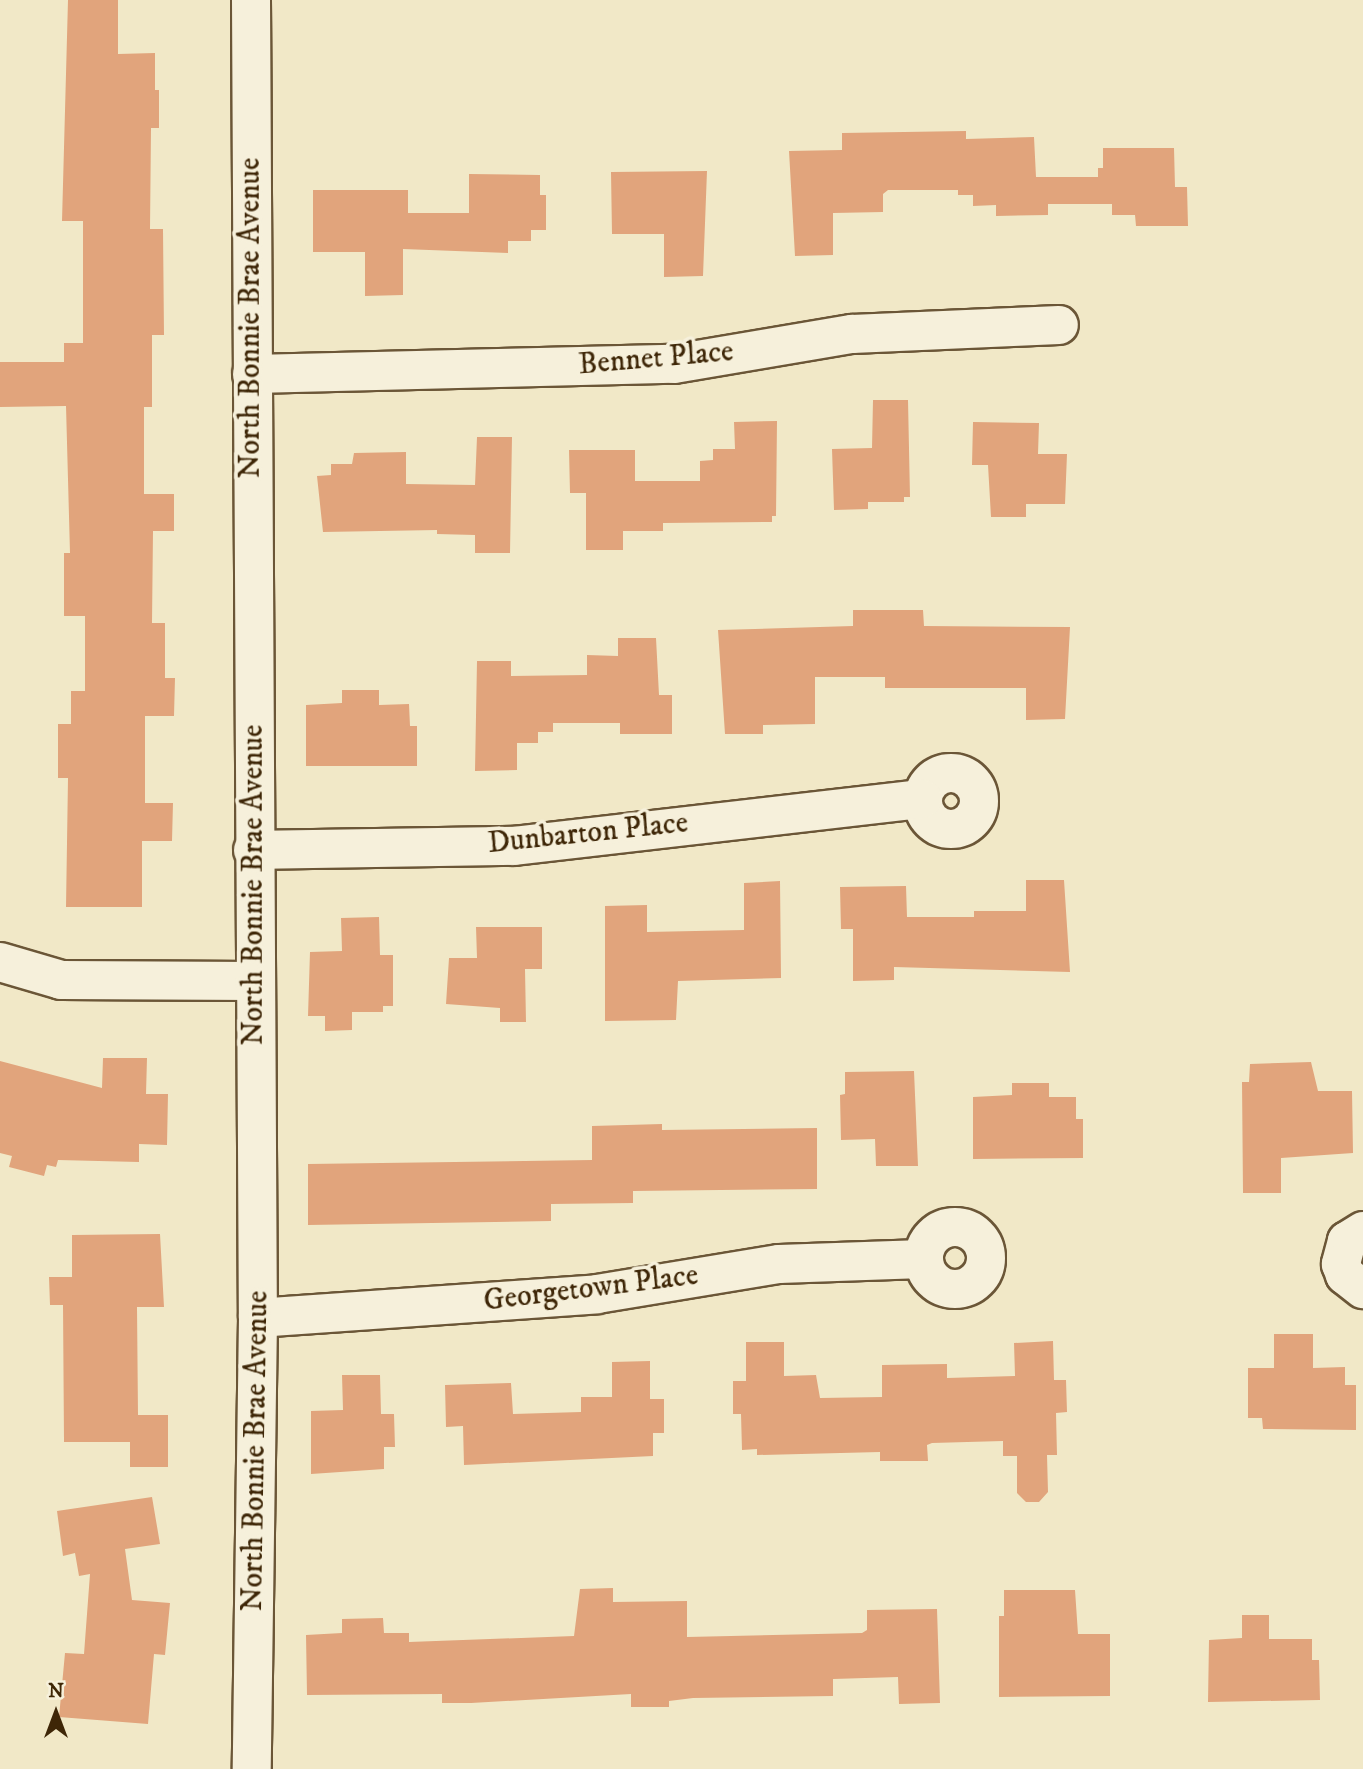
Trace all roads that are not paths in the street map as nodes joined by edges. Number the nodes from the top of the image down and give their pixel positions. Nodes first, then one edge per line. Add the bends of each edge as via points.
1 (251, 0) edge
2 (1059, 325) dead end
3 (252, 374) junction
4 (922, 799) dead end
5 (253, 850) junction
6 (0, 962) edge
7 (254, 981) junction
8 (1363, 1231) edge
9 (923, 1259) dead end
10 (1363, 1289) edge
11 (258, 1318) junction
12 (252, 1769) edge

1 - 3 street, North Bonnie Brae Avenue
2 - 3 street, Bennet Place via 852,334 674,364
3 - 5 street, North Bonnie Brae Avenue
4 - 5 street, Dunbarton Place via 514,846
5 - 7 street, North Bonnie Brae Avenue
6 - 7 street via 61,979
7 - 11 street, North Bonnie Brae Avenue
8 - 10 street via 1347,1241 1341,1264 1345,1275
9 - 11 street, Georgetown Place via 779,1264 597,1294
11 - 12 street, North Bonnie Brae Avenue

